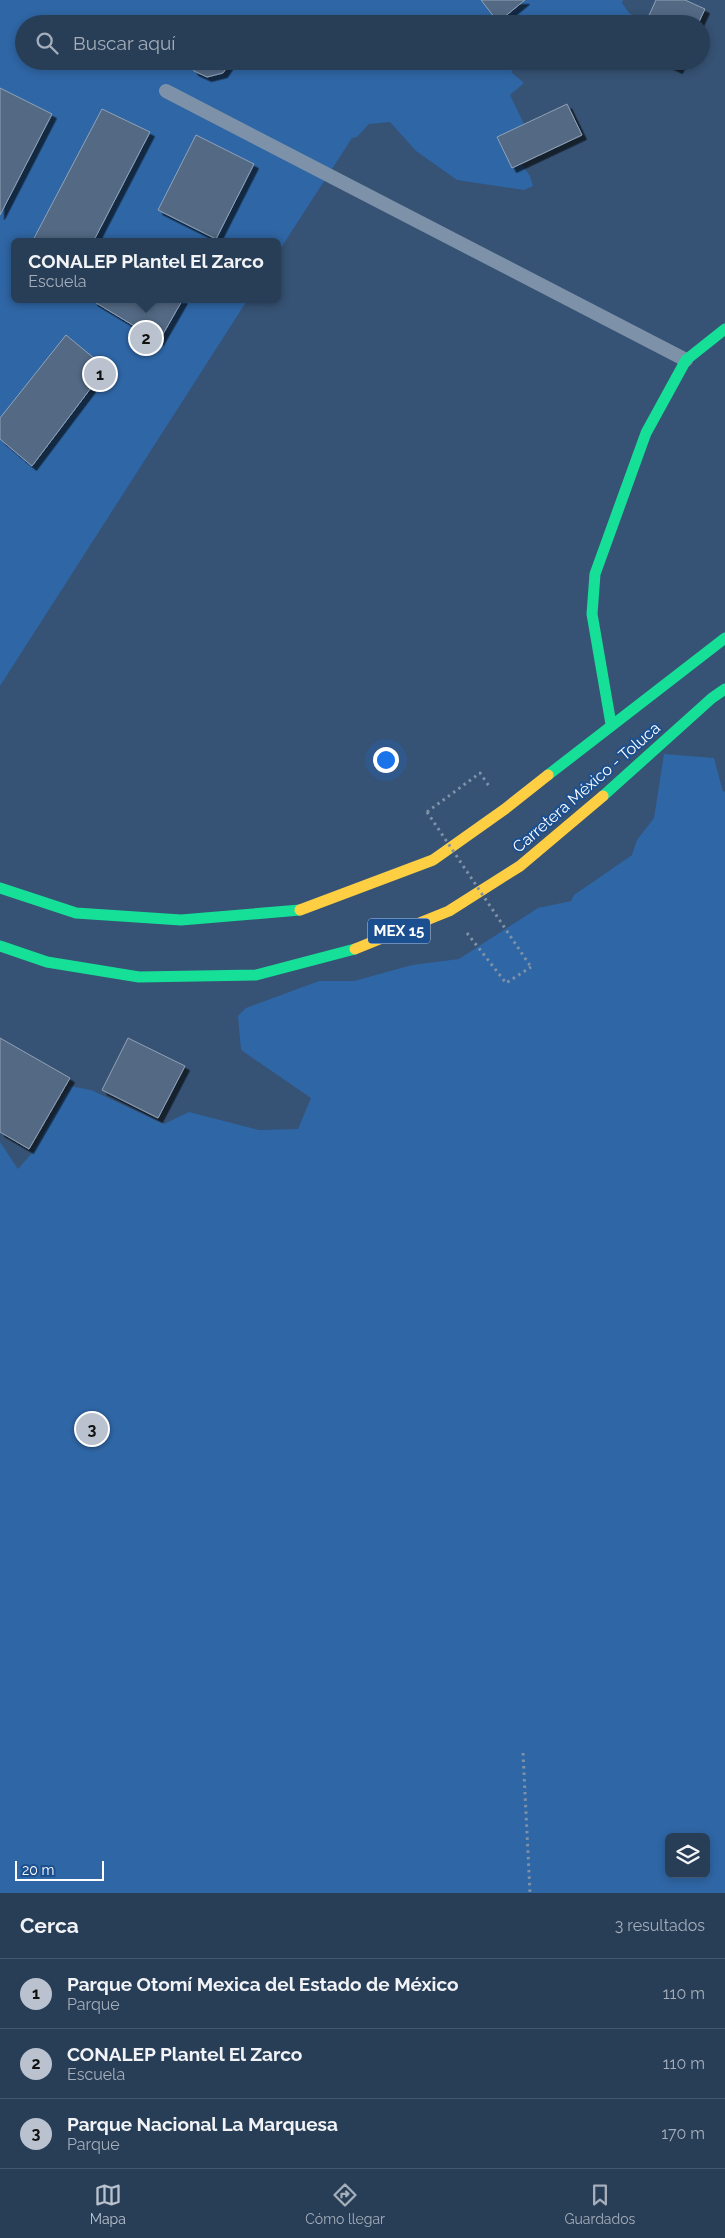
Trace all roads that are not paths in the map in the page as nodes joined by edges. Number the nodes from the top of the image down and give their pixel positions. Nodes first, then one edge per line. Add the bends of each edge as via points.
1 (166, 92) dead end
2 (725, 329) edge
3 (686, 360) junction
4 (725, 638) edge
5 (725, 689) edge
6 (611, 724) junction
7 (0, 888) edge
8 (0, 946) edge

1 - 3 lane
2 - 3 main road
3 - 6 main road via 646,433 595,574 592,614
4 - 6 main road, Carretera México - Toluca
5 - 8 main road, Carretera México - Toluca / MEX 15 via 520,866 449,910 346,953 256,975 139,977 47,962
6 - 7 main road, Carretera México - Toluca via 505,809 433,860 301,910 181,920 76,913

